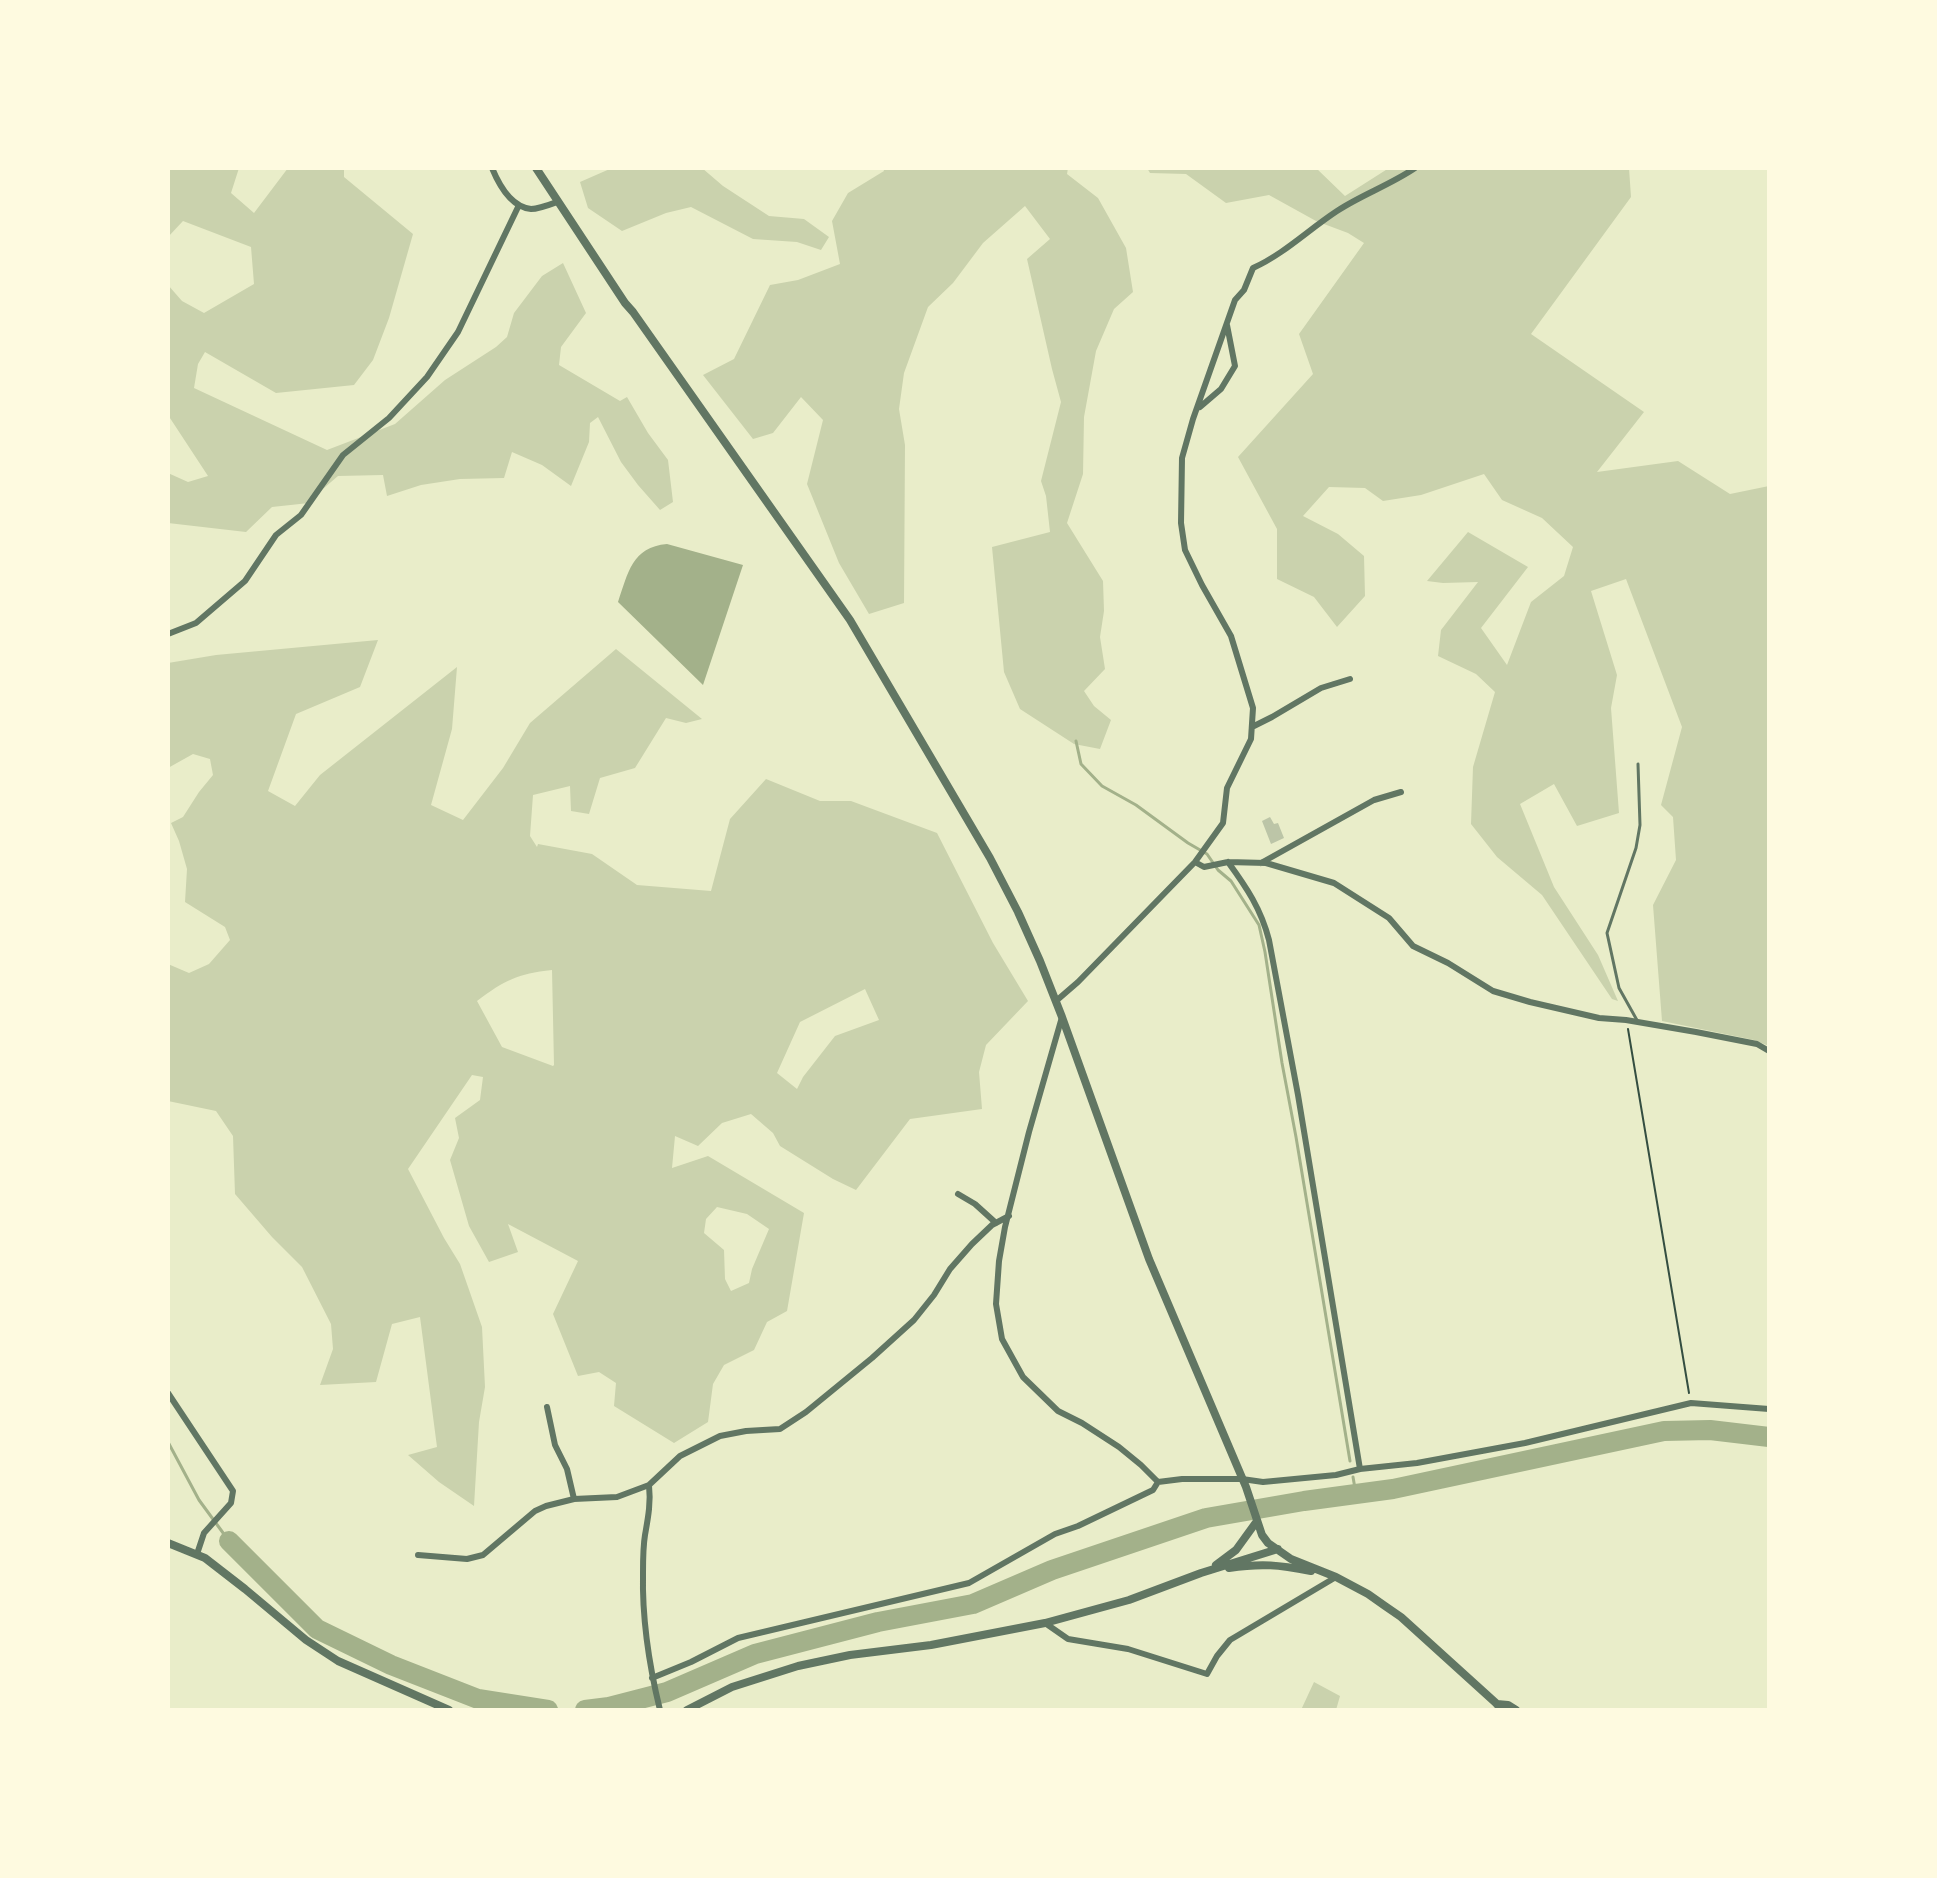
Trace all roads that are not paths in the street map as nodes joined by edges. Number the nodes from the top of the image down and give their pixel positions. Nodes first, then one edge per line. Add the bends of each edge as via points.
1 (492, 168) edge
2 (536, 168) edge
3 (1415, 168) edge
4 (557, 202) junction
5 (519, 205) junction
6 (1227, 324) junction
7 (1197, 409) junction
8 (168, 634) edge
9 (1350, 679) dead end
10 (1252, 727) junction
11 (1638, 764) dead end
12 (1401, 792) dead end
13 (1197, 859) junction
14 (1224, 863) junction
15 (1261, 863) junction
16 (1056, 1001) junction
17 (1062, 1017) junction
18 (1638, 1022) junction
19 (1769, 1051) edge
20 (958, 1194) dead end
21 (1009, 1216) junction
22 (996, 1223) junction
23 (168, 1393) edge
24 (547, 1407) dead end
25 (1769, 1409) edge
26 (1360, 1469) junction
27 (1158, 1482) junction
28 (1244, 1483) junction
29 (649, 1485) junction
30 (574, 1499) junction
31 (1257, 1521) junction
32 (168, 1543) edge
33 (1278, 1549) junction
34 (197, 1554) junction
35 (418, 1555) dead end
36 (1201, 1573) junction
37 (1326, 1573) junction
38 (1336, 1577) junction
39 (1045, 1623) junction
40 (652, 1678) junction
41 (1499, 1707) edge
42 (449, 1710) edge
43 (660, 1710) edge
44 (687, 1710) edge
45 (1516, 1710) edge

1 - 5 street
2 - 4 street
3 - 6 street via 1339,210 1253,268
4 - 5 street via 534,209
4 - 16 street via 850,620 990,858
5 - 8 street via 458,332 427,377 389,418 343,455 245,581 196,623
6 - 7 street
6 - 7 street via 1235,366 1221,389
7 - 10 street via 1182,458 1185,550 1231,636 1253,708
9 - 10 street via 1321,688
10 - 13 street via 1227,788 1223,823
11 - 18 lane via 1636,848 1607,933 1619,988
12 - 15 street via 1374,800
13 - 14 street via 1204,867
13 - 16 street
14 - 15 street
14 - 26 street via 1245,885 1269,940
15 - 18 street via 1344,888 1389,918 1413,946 1493,991 1599,1018
16 - 17 street
17 - 21 street
17 - 28 street via 1149,1259
18 - 19 street via 1757,1044
20 - 22 street
21 - 22 street
21 - 27 street via 996,1304 1002,1339 1023,1377 1058,1411 1119,1447
22 - 29 street via 950,1269 914,1320 806,1412 780,1429 720,1436 680,1456
23 - 34 street via 233,1491 231,1503 204,1533
24 - 30 street
25 - 26 street via 1691,1403 1525,1443
26 - 28 street
27 - 28 street
27 - 40 street via 1153,1490 1055,1534 969,1583 738,1638
28 - 31 street
29 - 30 street via 617,1497
29 - 40 street via 643,1575
30 - 35 street via 535,1511 483,1555
31 - 33 street via 1268,1543
31 - 36 street via 1236,1550
32 - 34 street
33 - 36 street
33 - 37 street
34 - 42 street via 330,1657
36 - 37 street via 1270,1564
36 - 39 street
37 - 38 street
38 - 39 street via 1230,1640 1207,1674 1128,1649 1068,1639
38 - 41 street via 1401,1617
39 - 44 street via 798,1666 732,1687
40 - 43 street
41 - 45 street

